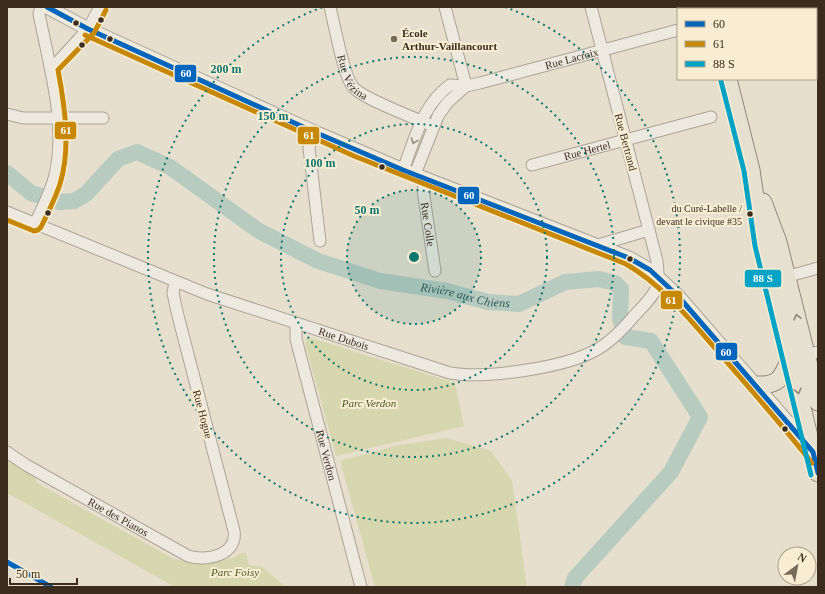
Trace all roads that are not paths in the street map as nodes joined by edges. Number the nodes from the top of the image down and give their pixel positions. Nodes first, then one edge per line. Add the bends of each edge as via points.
1 (42, 7) edge
2 (48, 7) edge
3 (100, 7) edge
4 (330, 7) edge
5 (445, 7) edge
6 (591, 7) edge
7 (88, 29) junction
8 (677, 30) edge
9 (602, 50) junction
10 (50, 66) junction
11 (728, 80) edge
12 (466, 86) junction
13 (7, 114) edge
14 (58, 117) junction
15 (711, 117) dead end
16 (103, 118) dead end
17 (422, 121) junction
18 (433, 126) junction
19 (312, 131) junction
20 (626, 140) junction
21 (532, 165) dead end
22 (415, 174) junction
23 (7, 212) edge
24 (35, 224) junction
25 (649, 230) junction
26 (320, 240) dead end
27 (598, 245) junction
28 (818, 268) edge
29 (435, 271) dead end
30 (658, 277) junction
31 (778, 278) junction
32 (175, 282) junction
33 (296, 324) junction
34 (805, 355) edge
35 (754, 385) junction
36 (818, 402) edge
37 (7, 452) edge
38 (816, 454) edge
39 (818, 472) edge
40 (233, 546) joint
41 (361, 587) edge

1 - 10 street via 39,14
2 - 7 street
3 - 7 street
4 - 17 street, Rue Vézina via 348,78 353,87 368,97
5 - 12 street
6 - 9 street, Rue Bertrand
7 - 10 street via 59,62
7 - 19 street
8 - 9 street, Rue Lacroix
9 - 12 street, Rue Lacroix
9 - 20 street, Rue Bertrand
10 - 14 street
11 - 31 main road via 751,170 762,244
12 - 17 street, Rue Lacroix via 450,85 435,99
12 - 18 street via 444,108
13 - 14 street via 23,118
14 - 16 street
14 - 24 street via 56,169
15 - 20 street, Rue Hertel
17 - 18 street, Rue Vézina
17 -> 22 street, Rue Lacroix
18 - 22 street
19 - 22 street
19 - 26 street via 309,148
20 - 21 street, Rue Hertel
20 - 25 street, Rue Bertrand
22 - 27 street
22 - 29 street, Rue Colle via 423,190
23 - 24 street, Rue Dubois
24 - 32 street, Rue Dubois
25 - 27 street
25 - 30 street, Rue Bertrand via 657,260
27 - 30 street via 643,266
28 - 31 street
30 - 33 street, Rue Dubois via 655,293 618,333 597,350 569,361 527,369 470,375 443,371
30 - 35 street via 681,299
31 - 34 main road
32 - 33 street, Rue Dubois
32 - 40 street, Rue Hogue via 173,293 234,531
33 - 41 street, Rue Verdon via 296,340
34 - 35 main road via 778,381 769,385
34 - 36 main road
34 -> 38 main road
35 - 38 street
37 - 40 street, Rue des Pianos via 188,556 198,559 212,556 226,552
38 - 39 main road

